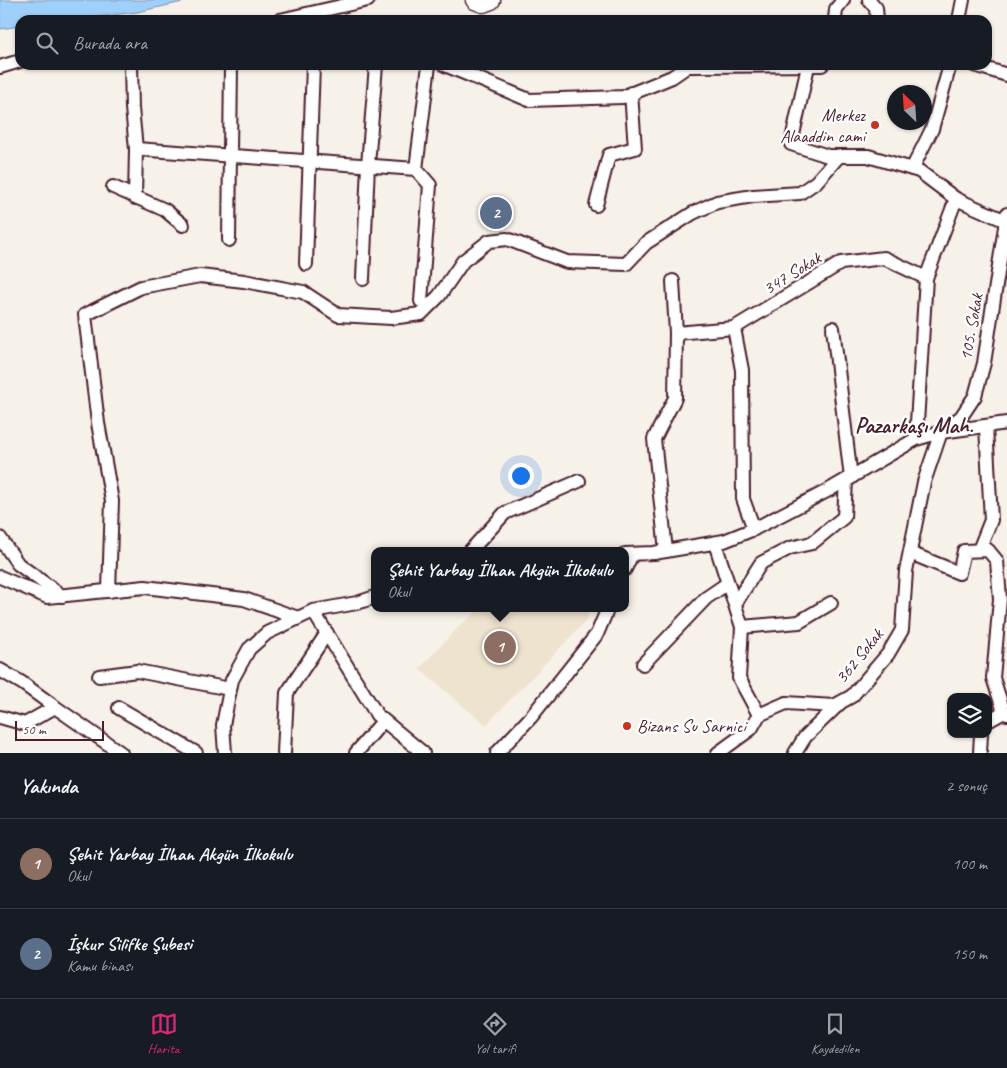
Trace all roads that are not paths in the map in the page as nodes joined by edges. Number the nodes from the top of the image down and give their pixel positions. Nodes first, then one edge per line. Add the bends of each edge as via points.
1 (368, 0) edge
2 (475, 0) edge
3 (491, 0) edge
4 (869, 0) edge
5 (963, 0) edge
6 (839, 2) edge
7 (305, 15) edge
8 (836, 15) edge
9 (877, 15) edge
10 (960, 15) edge
11 (15, 62) edge
12 (0, 67) edge
13 (131, 70) edge
14 (231, 70) edge
15 (312, 70) edge
16 (376, 70) edge
17 (428, 70) edge
18 (457, 70) edge
19 (678, 70) edge
20 (814, 70) edge
21 (949, 70) edge
22 (990, 70) edge
23 (1007, 75) edge
24 (631, 94) junction
25 (136, 149) junction
26 (230, 155) junction
27 (839, 156) junction
28 (309, 161) junction
29 (368, 165) junction
30 (416, 169) junction
31 (912, 169) junction
32 (113, 187) dead end
33 (135, 198) junction
34 (956, 199) junction
35 (596, 205) dead end
36 (1007, 217) edge
37 (183, 225) dead end
38 (229, 240) dead end
39 (306, 264) dead end
40 (926, 278) junction
41 (362, 279) dead end
42 (673, 281) dead end
43 (421, 301) dead end
44 (734, 328) junction
45 (833, 328) dead end
46 (676, 333) junction
47 (1007, 422) edge
48 (986, 426) junction
49 (941, 432) junction
50 (916, 439) junction
51 (848, 479) junction
52 (579, 481) dead end
53 (754, 529) junction
54 (0, 538) edge
55 (715, 543) junction
56 (474, 547) edge
57 (979, 550) junction
58 (666, 551) junction
59 (910, 553) junction
60 (629, 554) edge
61 (0, 577) edge
62 (728, 583) junction
63 (109, 591) junction
64 (62, 596) junction
65 (371, 598) edge
66 (735, 604) junction
67 (830, 604) dead end
68 (314, 611) junction
69 (606, 612) edge
70 (298, 618) junction
71 (742, 627) junction
72 (327, 633) junction
73 (643, 664) dead end
74 (0, 670) edge
75 (99, 676) dead end
76 (230, 689) junction
77 (842, 701) junction
78 (55, 707) junction
79 (119, 708) dead end
80 (1006, 713) edge
81 (759, 715) junction
82 (0, 717) edge
83 (992, 718) edge
84 (384, 721) junction
85 (982, 738) edge
86 (121, 753) edge
87 (196, 753) edge
88 (225, 753) edge
89 (284, 753) edge
90 (356, 753) edge
91 (423, 753) edge
92 (497, 753) edge
93 (718, 753) edge
94 (795, 753) edge
95 (980, 753) edge

1 - 7 street
2 - 3 main road via 482,3
4 - 9 street via 876,8
5 - 10 street
6 - 8 street
11 - 12 street
13 - 25 street
14 - 26 street
15 - 28 street
16 - 29 street
17 - 30 street
18 - 24 street via 529,100 623,97
19 - 24 street via 672,77
20 - 27 street via 791,144 828,156
21 - 31 street via 932,128
22 - 23 street
24 - 35 street via 635,148 609,154
25 - 26 street
25 - 33 street
26 - 28 street
26 - 38 street
27 - 31 street via 868,156
27 - 63 street via 816,182 800,193 717,202 646,243 626,264 567,262 506,239 489,241 463,261 439,296 421,314 392,318 338,315 303,292 200,276 141,288 85,315 98,423 112,501
28 - 29 street
28 - 39 street
29 - 30 street
29 - 41 street
30 - 43 street via 430,185
31 - 34 street
32 - 33 street
33 - 37 street via 165,210
34 - 36 street
34 - 40 street
36 - 49 street, 105. Sokak via 984,363 975,396 962,417
40 - 44 street, 347 Sokak via 884,258 841,263
40 - 50 street
42 - 46 street
44 - 46 street, 347 Sokak
44 - 53 street via 742,370 742,499
45 - 51 street
46 - 58 street via 674,398 654,439
47 - 48 street
48 - 49 street
48 - 57 street via 991,520
49 - 50 street
49 - 59 street, 362 Sokak via 924,482
50 - 51 street
51 - 53 street
51 - 66 street via 844,517 812,543 790,548 761,563
52 - 56 street via 505,513
53 - 55 street
54 - 64 street via 18,564
55 - 58 street
55 - 62 street
57 - 59 street via 964,550 959,573
57 - 80 street via 988,550 997,561 1000,600 993,678
58 - 60 street
59 - 77 street, 362 Sokak via 902,630 888,654 852,696
61 - 64 street via 47,597
62 - 66 street
62 - 73 street via 706,598
63 - 64 street
63 - 70 street via 145,587 244,599
65 - 68 street
66 - 71 street
67 - 71 street via 799,622
68 - 70 street
68 - 72 street
69 - 92 street via 596,634
70 - 76 street via 267,633 249,649
71 - 81 street via 739,678
72 - 84 street via 377,715
72 - 89 street via 287,693
74 - 78 street
75 - 76 street via 137,671
76 - 88 street via 224,726
77 - 81 street, 362 Sokak via 834,706 786,703
77 - 94 street via 805,736
78 - 82 street via 25,724
78 - 86 street
79 - 87 street
80 - 83 street
81 - 93 street, 362 Sokak via 751,729
84 - 90 street
84 - 91 street
85 - 95 street

